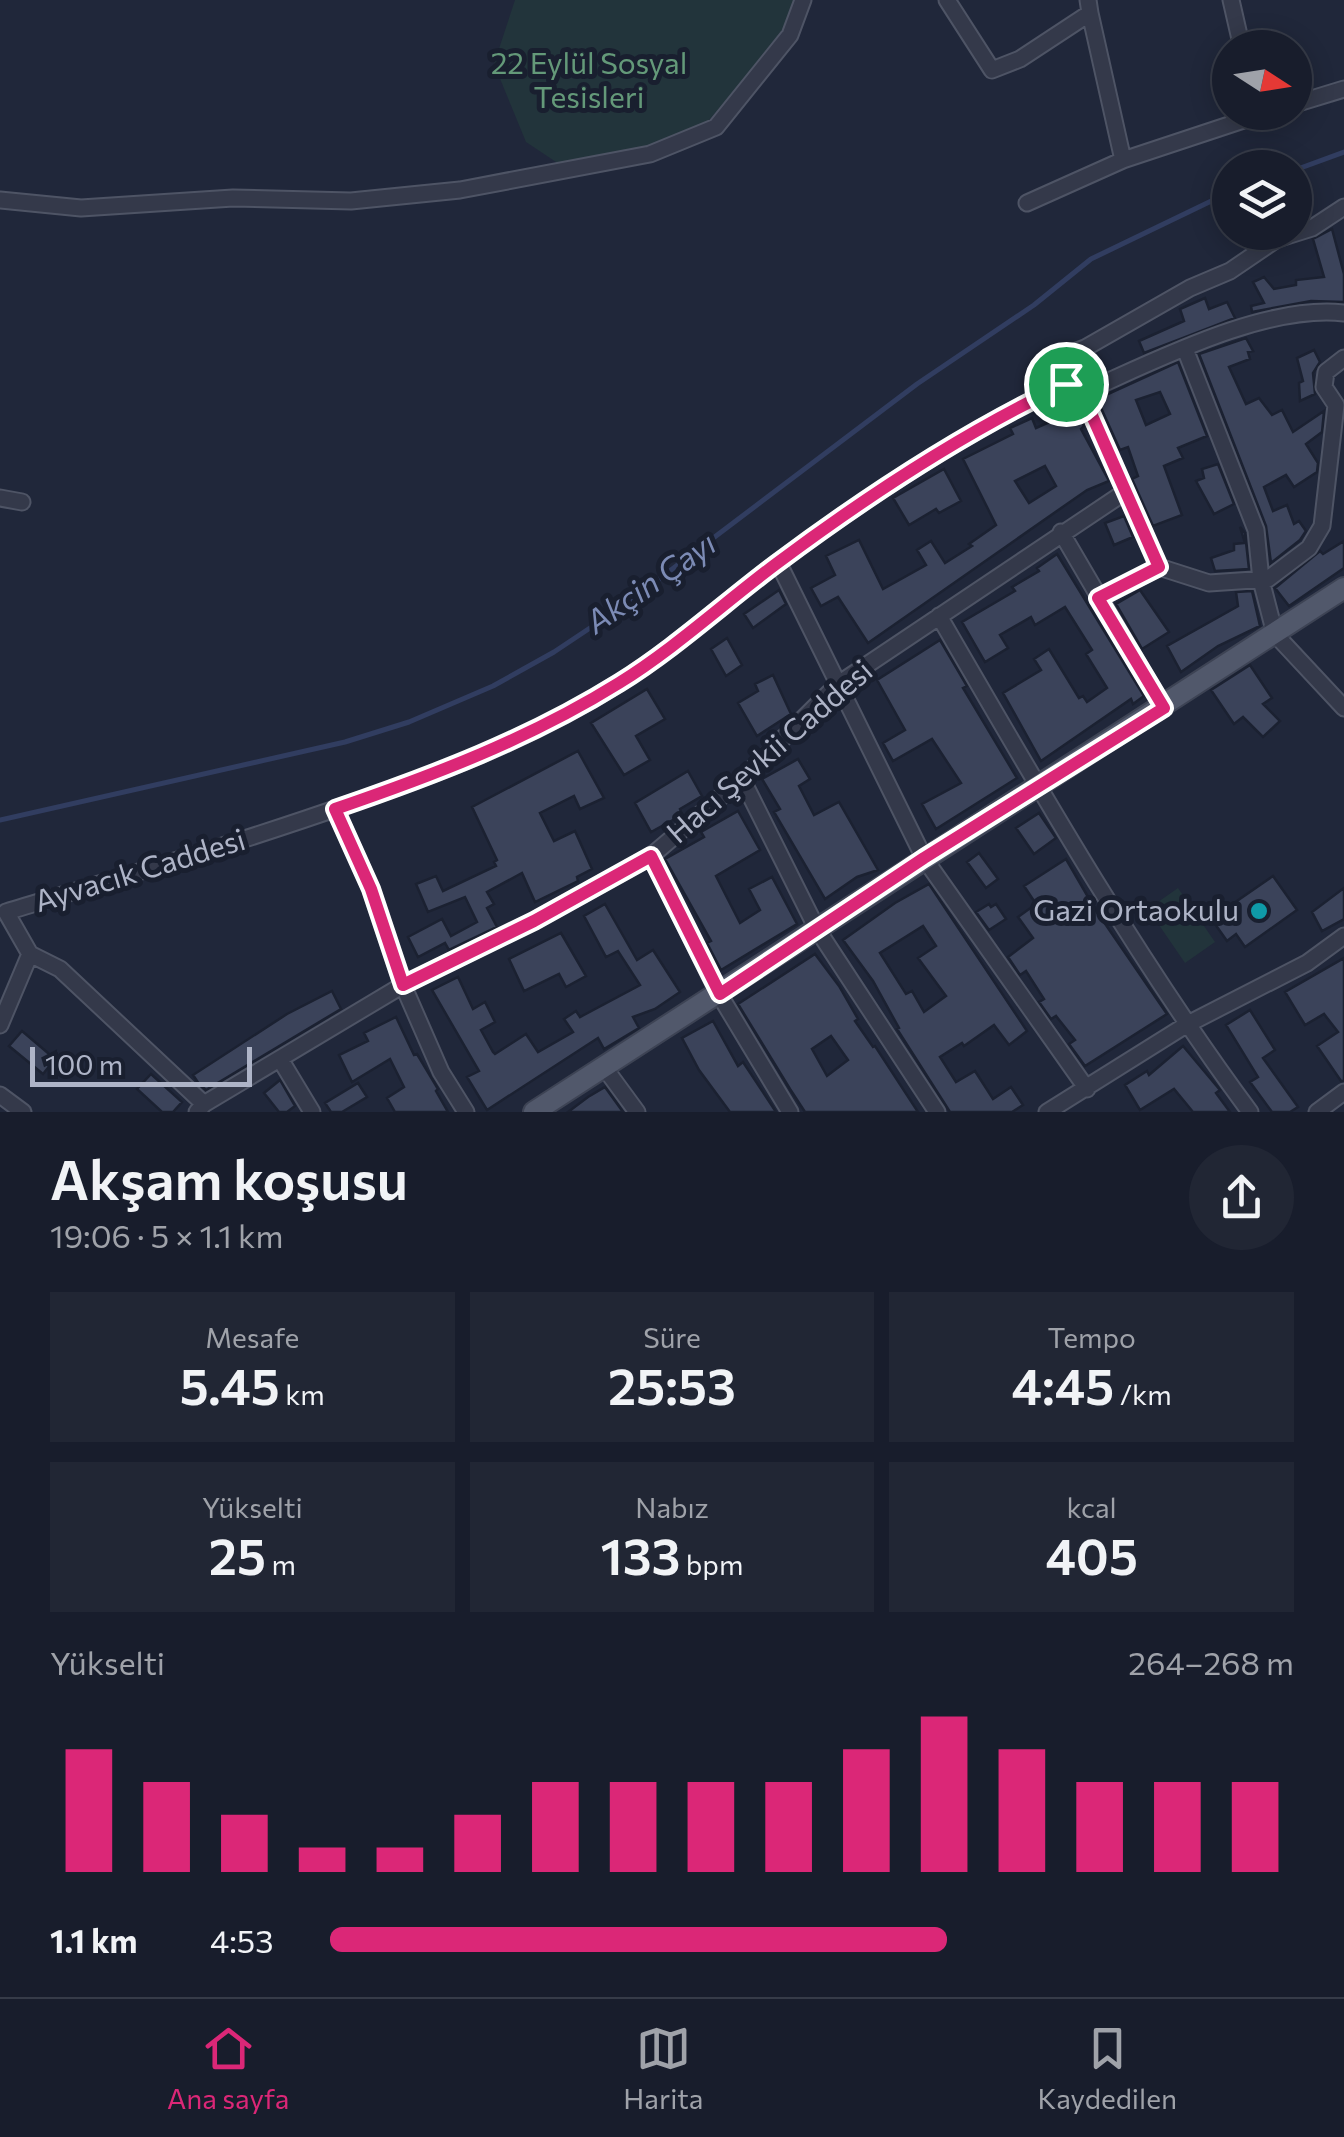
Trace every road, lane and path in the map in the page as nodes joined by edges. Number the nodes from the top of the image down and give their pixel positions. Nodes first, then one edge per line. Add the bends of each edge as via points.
1 (803, 0) edge
2 (947, 0) edge
3 (1231, 0) edge
4 (1089, 7) edge
5 (1238, 30) edge
6 (1344, 89) edge
7 (1312, 99) edge
8 (1212, 130) edge
9 (1123, 160) junction
10 (0, 200) edge
11 (1027, 203) dead end
12 (1344, 207) edge
13 (1344, 314) edge
14 (1184, 349) junction
15 (1344, 358) edge
16 (1066, 384) junction
17 (1082, 393) junction
18 (1125, 492) junction
19 (0, 498) edge
20 (22, 502) dead end
21 (1061, 532) junction
22 (778, 562) junction
23 (1159, 567) junction
24 (1261, 580) junction
25 (1344, 588) edge
26 (1098, 598) junction
27 (939, 616) junction
28 (1275, 634) junction
29 (837, 686) junction
30 (1164, 708) junction
31 (1344, 708) edge
32 (742, 779) junction
33 (1038, 786) junction
34 (335, 809) junction
35 (651, 856) junction
36 (924, 858) junction
37 (817, 930) junction
38 (1344, 936) edge
39 (30, 954) junction
40 (403, 985) junction
41 (720, 994) junction
42 (0, 1025) edge
43 (1186, 1025) junction
44 (280, 1059) junction
45 (604, 1067) junction
46 (1086, 1089) junction
47 (1344, 1092) edge
48 (0, 1095) edge
49 (201, 1108) edge
50 (1055, 1110) edge
51 (23, 1112) edge
52 (312, 1112) edge
53 (466, 1112) edge
54 (534, 1112) edge
55 (637, 1112) edge
56 (790, 1112) edge
57 (937, 1112) edge
58 (1250, 1112) edge
59 (1317, 1112) edge

1 - 10 street via 790,34 716,127 650,154 460,190 351,200 232,198 81,208
2 - 4 street via 992,70 1020,59
3 - 5 street
4 - 9 street
6 - 7 street
8 - 9 street
9 - 11 street
12 - 16 street via 1056,359
13 - 14 street via 1320,310 1269,320
14 - 17 street
14 - 24 street via 1256,530
15 - 24 street via 1326,372 1324,387 1336,405 1322,526 1309,548
16 - 17 street
16 - 22 street via 913,467
17 - 18 street
18 - 21 street, Hacı Şevkii Caddesi
18 - 23 street
19 - 20 street
21 - 26 street
21 - 27 street, Hacı Şevkii Caddesi
22 - 29 street
22 - 34 street via 622,682 544,727
23 - 24 street via 1209,584
23 - 26 street
24 - 28 street
25 - 28 main road
26 - 30 street
27 - 29 street, Hacı Şevkii Caddesi
27 - 33 street
28 - 30 main road
28 - 31 street
29 - 32 street, Hacı Şevkii Caddesi
29 - 36 street
30 - 33 main road
32 - 35 street, Hacı Şevkii Caddesi
32 - 37 street
33 - 36 main road
33 - 43 street
34 - 39 street, Ayvacık Caddesi via 6,912
34 - 40 street
35 - 40 street, Hacı Şevkii Caddesi
35 - 41 street
36 - 37 main road
36 - 46 street
37 - 41 main road
37 - 57 street
38 - 43 street via 1307,963
39 - 42 street, Ayvacık Caddesi
39 - 49 street via 60,968
40 - 44 street, Hacı Şevkii Caddesi
40 - 53 street
41 - 45 main road
41 - 56 street
43 - 46 street
43 - 58 street
44 - 49 street, Hacı Şevkii Caddesi
44 - 52 street
45 - 54 main road
45 - 55 street
46 - 50 street
47 - 59 street
48 - 51 street

